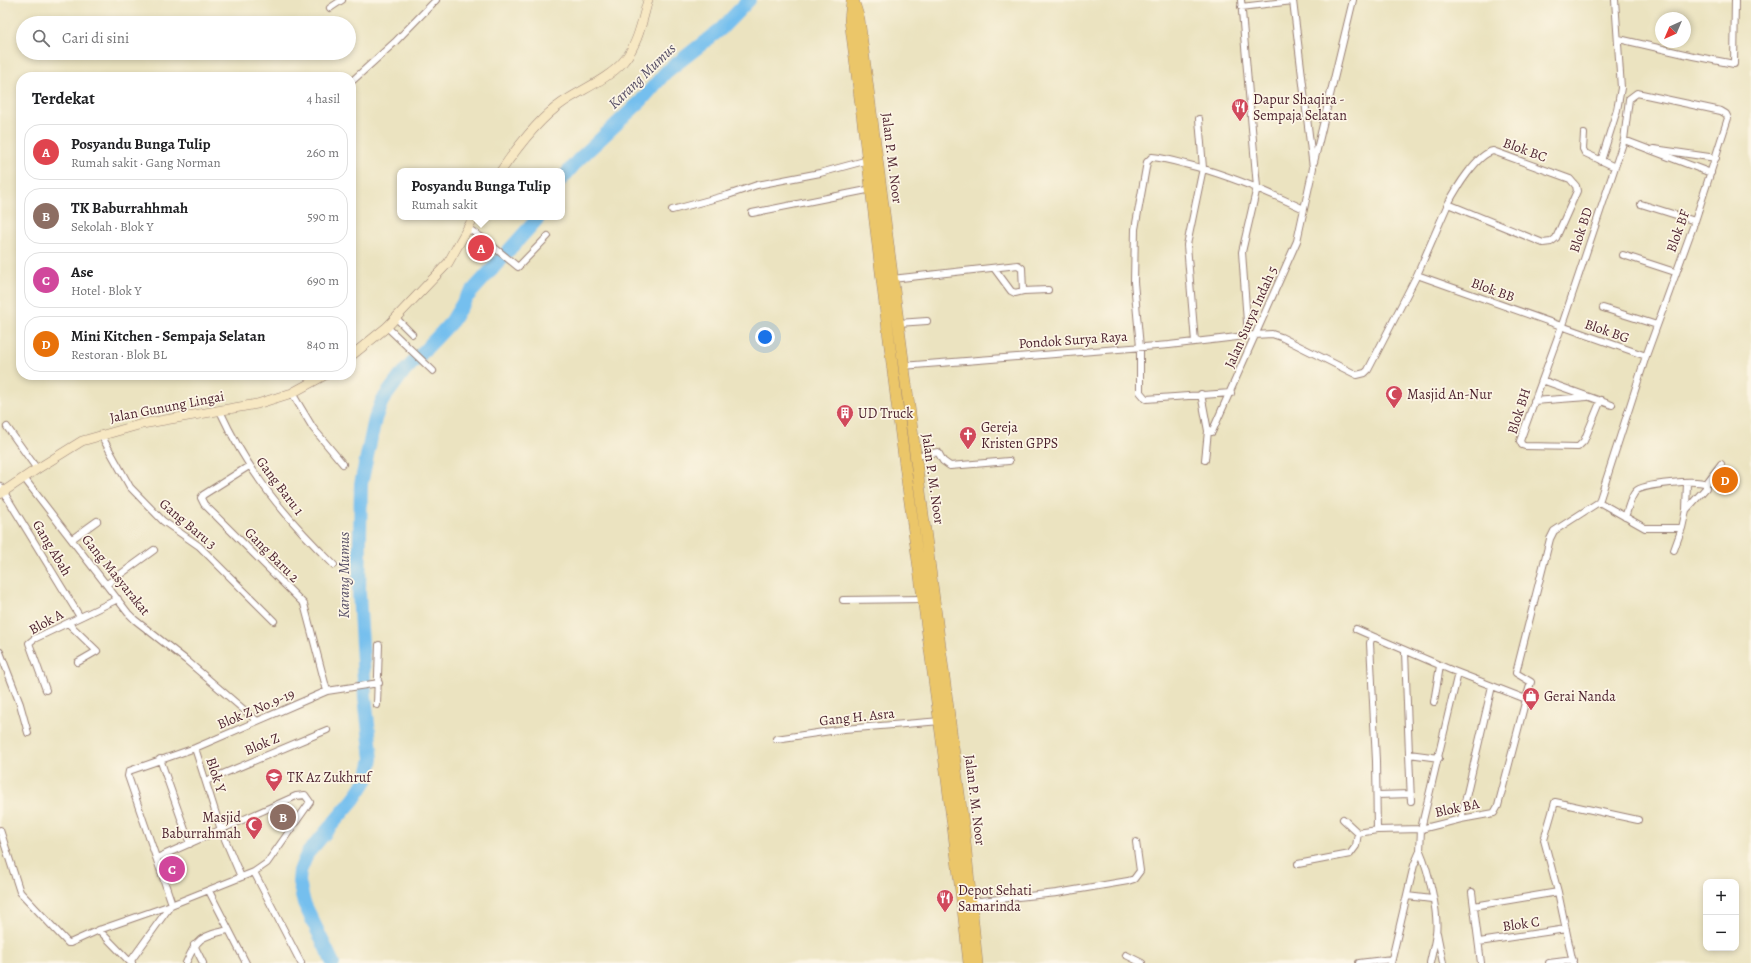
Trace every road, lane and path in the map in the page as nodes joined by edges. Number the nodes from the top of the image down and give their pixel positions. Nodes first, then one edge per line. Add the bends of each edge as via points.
1 (342, 0) edge
2 (436, 0) edge
3 (648, 0) edge
4 (853, 0) edge
5 (1240, 0) edge
6 (1295, 0) edge
7 (1353, 0) edge
8 (1615, 0) edge
9 (1735, 0) edge
10 (330, 8) dead end
11 (1241, 8) junction
12 (1619, 39) junction
13 (356, 77) edge
14 (1726, 114) joint
15 (1199, 119) dead end
16 (1584, 134) dead end
17 (1624, 140) junction
18 (1650, 149) junction
19 (1716, 158) junction
20 (868, 160) junction
21 (1599, 160) junction
22 (1615, 167) junction
23 (503, 168) edge
24 (1203, 168) junction
25 (1313, 168) junction
26 (1711, 173) junction
27 (1257, 187) junction
28 (875, 191) junction
29 (1448, 204) junction
30 (1641, 204) dead end
31 (1304, 209) junction
32 (672, 210) dead end
33 (752, 213) dead end
34 (473, 220) edge
35 (1695, 221) junction
36 (469, 229) junction
37 (548, 236) dead end
38 (1623, 255) dead end
39 (994, 268) junction
40 (1675, 272) junction
41 (1417, 275) junction
42 (892, 279) junction
43 (1048, 290) dead end
44 (1023, 291) junction
45 (1602, 308) dead end
46 (396, 318) junction
47 (927, 321) dead end
48 (898, 323) junction
49 (1657, 325) junction
50 (387, 328) junction
51 (1561, 328) junction
52 (412, 334) dead end
53 (1251, 335) junction
54 (1195, 342) junction
55 (1140, 347) junction
56 (356, 352) edge
57 (1646, 356) junction
58 (898, 366) junction
59 (431, 370) dead end
60 (316, 380) edge
61 (1542, 380) junction
62 (292, 393) junction
63 (1231, 393) junction
64 (1201, 394) junction
65 (1591, 397) junction
66 (1601, 400) junction
67 (1534, 401) junction
68 (1612, 405) dead end
69 (220, 411) junction
70 (7, 427) dead end
71 (1208, 431) junction
72 (100, 435) junction
73 (915, 456) junction
74 (1205, 460) dead end
75 (1009, 461) dead end
76 (344, 464) dead end
77 (1721, 464) dead end
78 (248, 466) junction
79 (37, 469) junction
80 (24, 478) junction
81 (1687, 482) junction
82 (1706, 484) junction
83 (1, 491) edge
84 (1599, 502) junction
85 (1686, 510) junction
86 (1625, 517) junction
87 (97, 521) dead end
88 (1682, 528) junction
89 (72, 539) junction
90 (154, 550) dead end
91 (1674, 550) dead end
92 (334, 565) dead end
93 (107, 584) junction
94 (927, 596) junction
95 (118, 599) junction
96 (843, 600) dead end
97 (80, 617) junction
98 (274, 621) dead end
99 (68, 623) junction
100 (1356, 630) dead end
101 (1372, 636) junction
102 (379, 645) dead end
103 (0, 652) edge
104 (1405, 652) junction
105 (78, 662) dead end
106 (1442, 666) junction
107 (1458, 673) junction
108 (376, 683) junction
109 (1492, 686) junction
110 (46, 690) dead end
111 (327, 692) junction
112 (1526, 699) junction
113 (1434, 702) dead end
114 (377, 705) dead end
115 (257, 721) junction
116 (941, 721) junction
117 (327, 730) dead end
118 (28, 733) dead end
119 (776, 739) dead end
120 (194, 748) junction
121 (1409, 754) junction
122 (1439, 758) junction
123 (160, 759) junction
124 (206, 781) junction
125 (1411, 794) junction
126 (1377, 795) junction
127 (1411, 801) dead end
128 (1343, 819) dead end
129 (1462, 819) junction
130 (1638, 820) dead end
131 (1418, 829) junction
132 (0, 830) edge
133 (221, 830) junction
134 (1377, 830) junction
135 (1358, 832) junction
136 (1136, 842) dead end
137 (190, 844) junction
138 (1420, 852) junction
139 (157, 858) junction
140 (1298, 864) dead end
141 (254, 872) junction
142 (241, 877) junction
143 (965, 883) junction
144 (209, 891) junction
145 (1472, 892) dead end
146 (1558, 892) junction
147 (1406, 896) junction
148 (1432, 898) junction
149 (971, 902) junction
150 (171, 905) junction
151 (1474, 906) junction
152 (1566, 929) junction
153 (99, 930) junction
154 (228, 930) junction
155 (1436, 932) junction
156 (1479, 942) junction
157 (194, 945) junction
158 (1126, 954) dead end
159 (1391, 961) edge
160 (1573, 961) edge
161 (131, 962) edge
162 (186, 963) edge
163 (203, 963) edge
164 (246, 963) edge
165 (301, 963) edge
166 (969, 963) edge
167 (977, 963) edge
168 (1142, 963) edge
169 (1359, 963) edge
170 (1430, 963) edge
171 (1443, 963) edge
172 (1481, 963) edge
173 (1549, 963) edge

1 - 10 street
2 - 13 street
3 - 23 street via 639,34 624,61 611,74 594,82 552,110
4 - 20 highway, Jalan P. M. Noor via 850,20
4 - 28 highway, Jalan P. M. Noor via 859,19
5 - 11 street
6 - 11 street, Jalan Surya Indah 5
6 - 25 street, Jalan Surya Indah 5
7 - 25 street, Jalan Surya Indah 5
8 - 12 street
9 - 12 street via 1734,64
11 - 27 street
12 - 21 street via 1622,81
14 - 17 street, Blok BD via 1637,92 1629,98
14 - 19 street, Blok BF via 1728,118
15 - 24 street
16 - 21 street via 1585,153
17 - 18 street
17 - 22 street, Blok BD
18 - 19 street
18 - 26 street
19 - 26 street, Blok BF
20 - 28 highway, Jalan P. M. Noor
20 - 32 street via 757,185
21 - 22 street
22 - 51 street, Blok BD
24 - 27 street
24 - 54 street via 1187,245
24 - 55 street via 1159,158 1152,158 1147,162 1135,229 1134,282
25 - 31 street, Jalan Surya Indah 5
26 - 35 street, Blok BF
27 - 31 street
27 - 53 street via 1242,252
28 - 33 street
28 - 42 highway, Jalan P. M. Noor
28 - 58 highway, Jalan P. M. Noor
29 - 29 street, Blok BC via 1458,186 1484,155 1494,151 1570,180 1577,191 1556,238 1543,243
29 - 41 street, Blok BC
30 - 35 street
31 - 53 street, Jalan Surya Indah 5 via 1297,241
34 - 36 street
35 - 40 street, Blok BF
36 - 37 street via 517,267 520,267
36 - 46 street via 448,263
38 - 40 street
39 - 42 street
39 - 44 street via 1010,291
39 - 44 street via 1013,265 1022,268
40 - 49 street, Blok BF
41 - 51 street, Blok BB
41 - 53 street, Blok BC via 1368,370 1362,374 1357,375 1281,336
42 - 48 highway, Jalan P. M. Noor
43 - 44 street
45 - 49 street
46 - 50 street
46 - 52 street
47 - 48 street
48 - 58 highway, Jalan P. M. Noor
49 - 57 street, Blok BF
50 - 56 street
50 - 59 street
51 - 57 street, Blok BG
51 - 61 street, Blok BH
53 - 54 street, Pondok Surya Raya
53 - 63 street, Jalan Surya Indah 5
54 - 55 street, Pondok Surya Raya
55 - 58 street, Pondok Surya Raya
55 - 64 street via 1140,392 1146,399
57 - 84 street, Blok BF
58 - 73 highway, Jalan P. M. Noor
58 - 94 highway, Jalan P. M. Noor
60 - 62 street, Jalan Gunung Lingai
61 - 65 street
61 - 67 street, Blok BH
62 - 69 street, Jalan Gunung Lingai via 257,404
62 - 76 street via 313,428
63 - 64 street
63 - 71 street, Jalan Surya Indah 5 via 1214,431
64 - 71 street
65 - 66 street
65 - 67 street
66 - 67 street, Blok BH via 1584,441 1575,448 1522,445 1520,440
66 - 68 street
69 - 72 street, Jalan Gunung Lingai via 142,424
69 - 78 street, Gang Baru 1
70 - 79 street
71 - 74 street
72 - 79 street, Jalan Gunung Lingai via 82,441
72 - 98 street, Gang Baru 3 via 130,487 162,521 199,546
73 - 75 street via 938,452 950,466
73 - 94 highway, Jalan P. M. Noor
77 - 82 street
78 - 92 street, Gang Baru 1 via 282,511
78 - 111 street, Gang Baru 2 via 201,498 204,504 304,604
79 - 80 street, Jalan Gunung Lingai
80 - 83 street, Jalan Gunung Lingai
80 - 89 street, Gang Masyarakat
81 - 82 street
81 - 85 street
81 - 86 street via 1641,488 1634,494
82 - 85 street via 1706,488
83 - 97 street, Gang Abah
84 - 86 street
84 - 112 street via 1554,531 1550,539 1516,673 1531,682
85 - 88 street
86 - 88 street via 1645,528
87 - 89 street
88 - 91 street
89 - 93 street, Gang Masyarakat
90 - 93 street
93 - 95 street, Gang Masyarakat
94 - 96 street
94 - 116 highway, Jalan P. M. Noor
94 - 143 highway, Jalan P. M. Noor via 964,832
95 - 97 street, Blok A
95 - 115 street, Gang Masyarakat via 135,620
97 - 99 street, Blok A
99 - 105 street via 97,652
99 - 110 street, Blok A via 29,643
100 - 101 street
101 - 104 street
101 - 126 street
102 - 108 street
103 - 118 street
104 - 106 street
104 - 121 street
106 - 107 street
106 - 113 street
107 - 109 street
107 - 122 street
108 - 111 street, Blok Z No.9-19
108 - 114 street
109 - 112 street
109 - 129 street
111 - 115 street, Blok Z No.9-19
112 - 129 street, Blok BA via 1497,810 1494,813
115 - 120 street, Blok Z No.9-19
116 - 119 street, Gang H. Asra via 844,729
116 - 143 highway, Jalan P. M. Noor
117 - 124 street, Blok Z
120 - 123 street, Blok Z No.9-19
120 - 124 street, Blok Y
121 - 122 street
121 - 125 street
122 - 131 street
123 - 137 street
123 - 139 street, Blok Z No.9-19 via 128,773
124 - 133 street, Blok Y
125 - 126 street
125 - 127 street
126 - 134 street
128 - 135 street
129 - 131 street, Blok BA
130 - 146 street via 1555,802 1544,840
131 - 134 street, Blok BA
131 - 138 street
132 - 153 street via 20,892 66,941 70,943
133 - 137 street
133 - 141 street via 296,796 304,795 308,798 309,804 269,861
133 - 142 street, Blok Y
134 - 135 street, Blok BA
135 - 140 street via 1356,846 1350,854
136 - 149 street via 1140,871 1128,881 1057,893
137 - 139 street
138 - 147 street
138 - 148 street via 1426,864
139 - 150 street
141 - 142 street
141 - 165 street
142 - 144 street
143 - 149 highway, Jalan P. M. Noor
143 - 166 highway, Jalan P. M. Noor
144 - 150 street
144 - 154 street
145 - 151 street
146 - 151 street
146 - 152 street
147 - 148 street
147 - 159 street
148 - 155 street
149 - 167 highway, Jalan P. M. Noor
150 - 153 street
150 - 161 street
151 - 156 street
152 - 156 street, Blok C
152 - 160 street
153 - 161 street
154 - 157 street via 205,936
154 - 164 street
155 - 170 street
155 - 171 street
156 - 172 street
157 - 162 street
157 - 163 street
158 - 168 street
159 - 169 street via 1384,959
160 - 173 street

